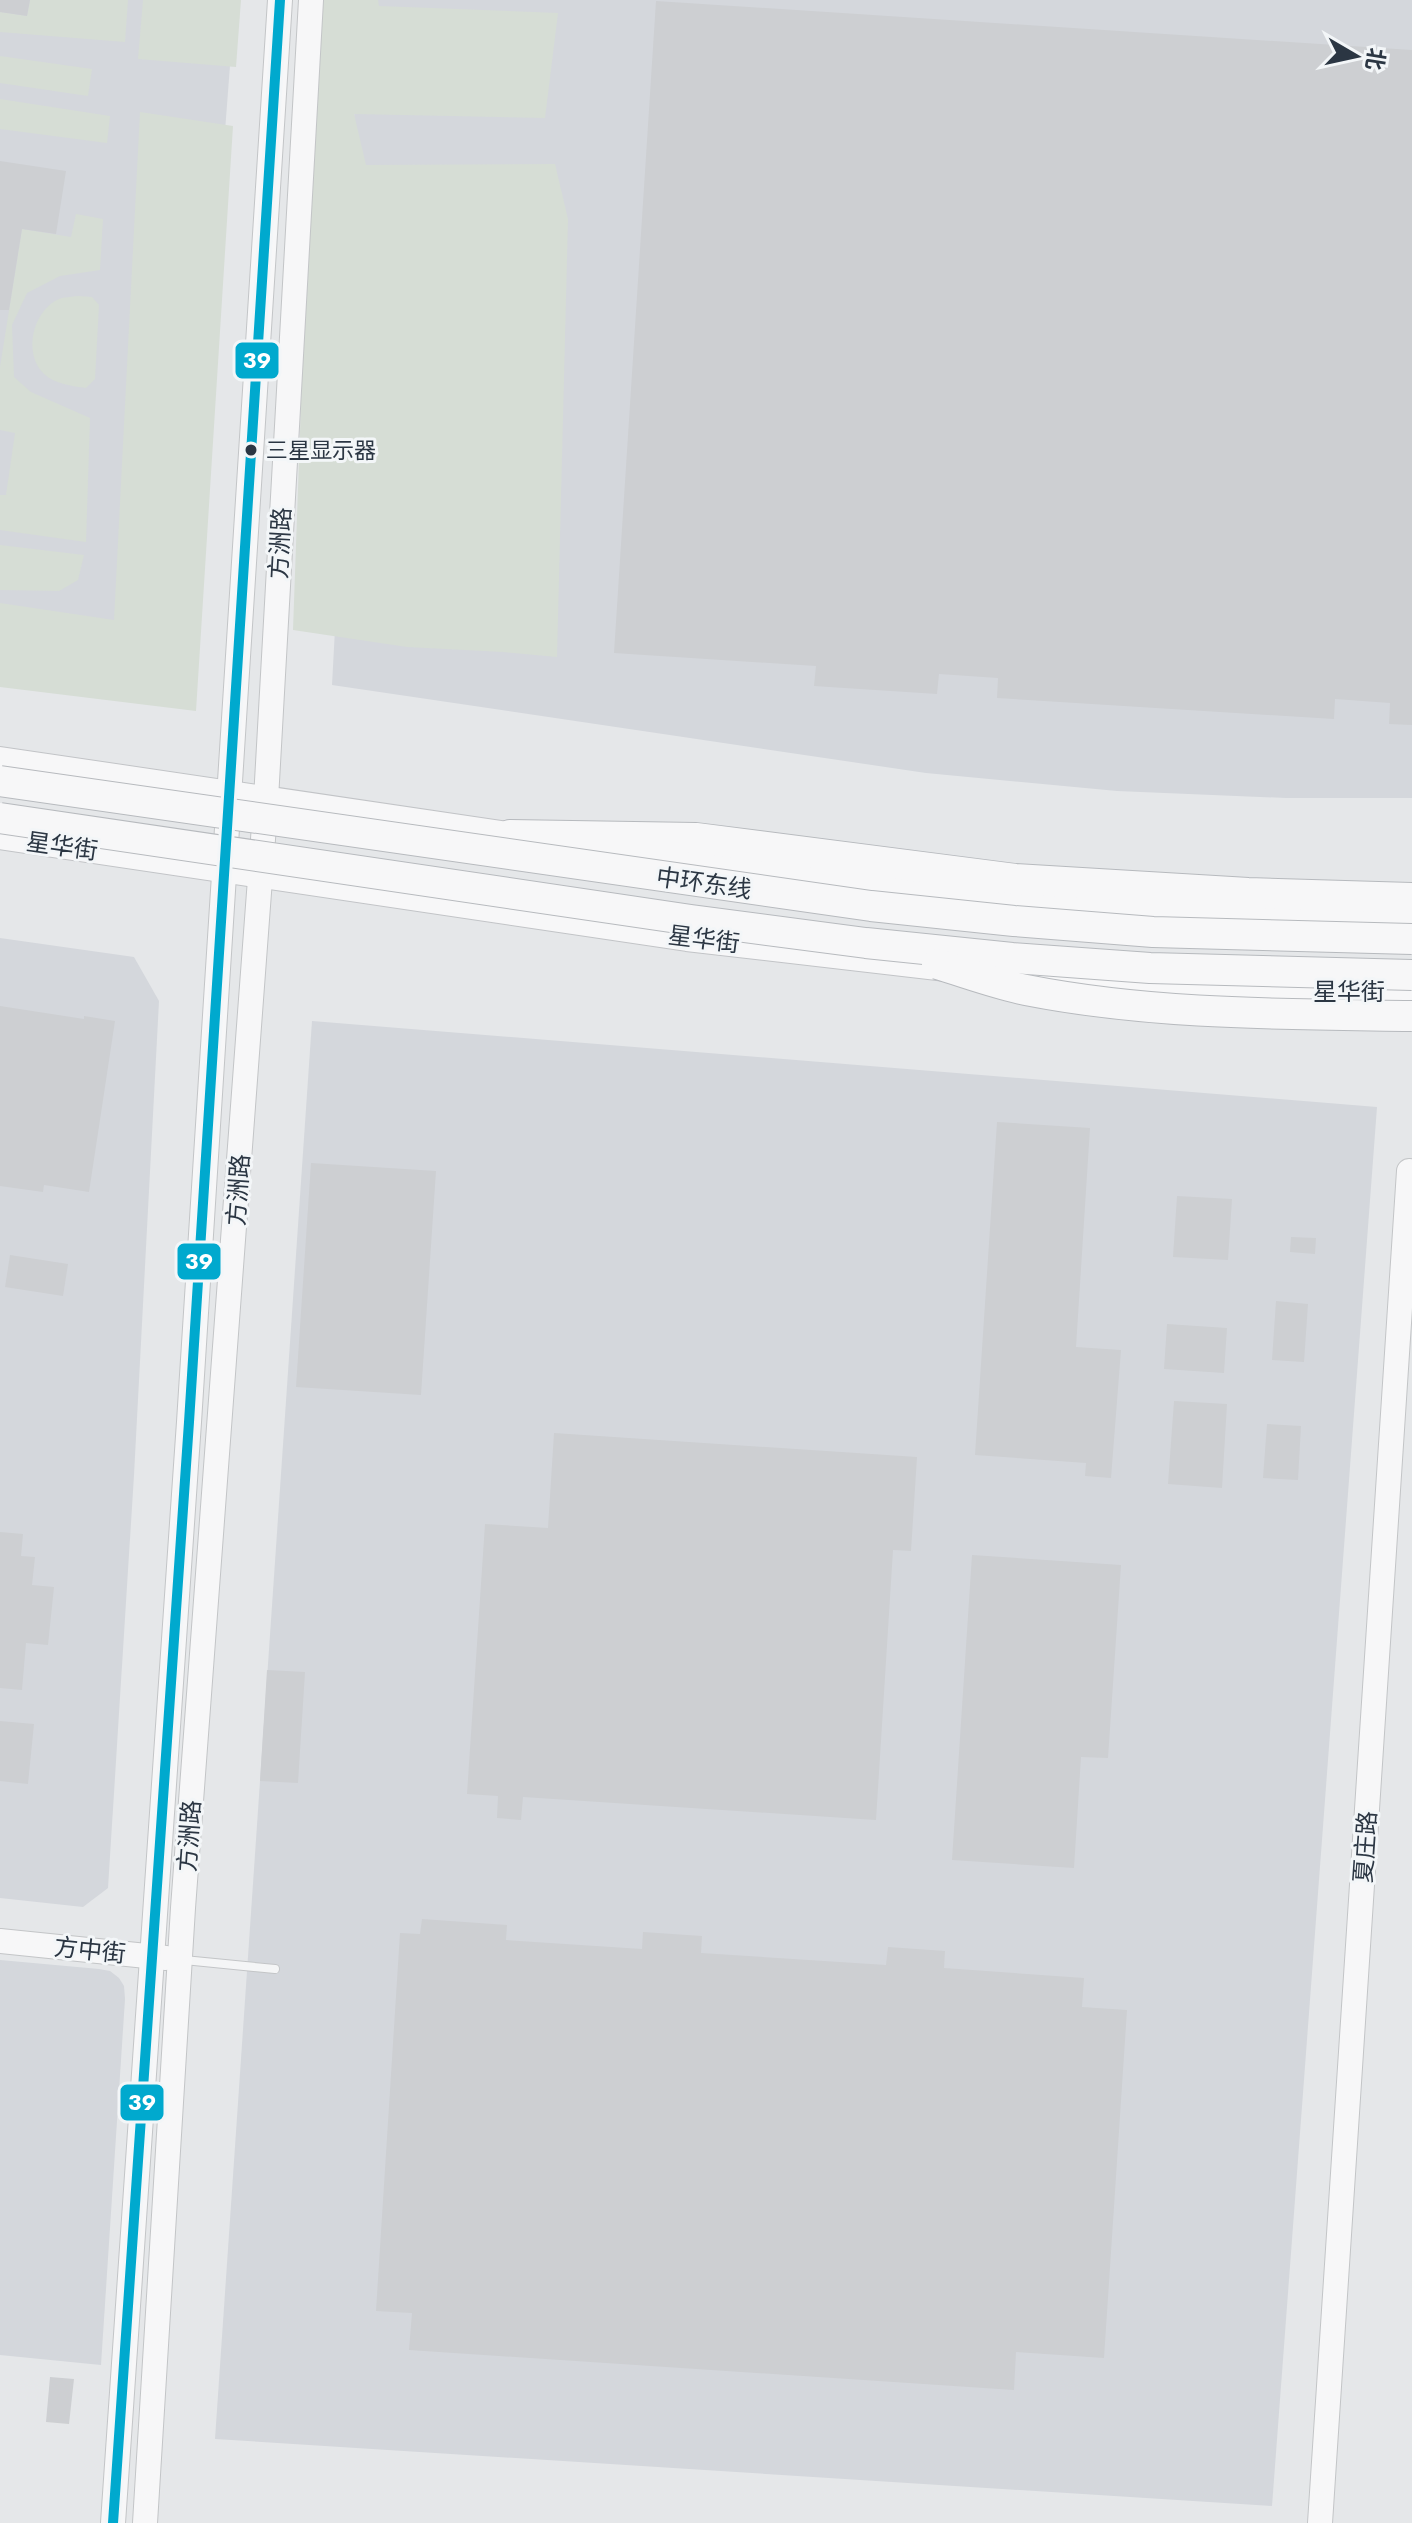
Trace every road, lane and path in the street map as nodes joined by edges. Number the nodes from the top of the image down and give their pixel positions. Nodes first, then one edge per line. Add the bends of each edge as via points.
1 (280, 0) edge
2 (311, 0) edge
3 (0, 760) edge
4 (0, 781) edge
5 (228, 793) junction
6 (266, 799) junction
7 (0, 818) edge
8 (510, 835) junction
9 (0, 836) edge
10 (223, 869) junction
11 (261, 874) junction
12 (1412, 898) edge
13 (1412, 914) edge
14 (1412, 939) edge
15 (866, 943) junction
16 (1412, 975) edge
17 (1412, 991) edge
18 (1412, 1016) edge
19 (1409, 1171) dead end
20 (0, 1941) edge
21 (150, 1956) junction
22 (181, 1959) junction
23 (275, 1969) dead end
24 (113, 2523) edge
25 (145, 2523) edge
26 (1320, 2523) edge

1 - 5 main road, 方洲路
2 - 6 main road, 方洲路
3 - 5 main road
4 - 14 highway, 中环东线, bridge via 871,906 1153,932
5 - 6 main road
5 - 10 main road, 方洲路
6 - 8 main road
6 - 11 main road, 方洲路
7 - 15 highway, 中环东线, bridge
8 - 12 highway via 696,838 1015,879
8 - 13 main road via 1015,895 1156,907
9 - 10 main road, 星华街
10 - 11 main road, 星华街
10 - 21 main road, 方洲路
11 - 17 main road, 星华街 via 687,938 1133,988
11 - 22 main road, 方洲路
15 - 16 highway, 中环东线, bridge via 1150,968
15 - 18 highway, bridge via 1023,989 1092,1000 1227,1011
19 - 26 main road, 夏庄路
20 - 21 main road, 方中街
21 - 22 main road, 方中街
21 - 24 main road, 方洲路
22 - 23 lane
22 - 25 main road, 方洲路

